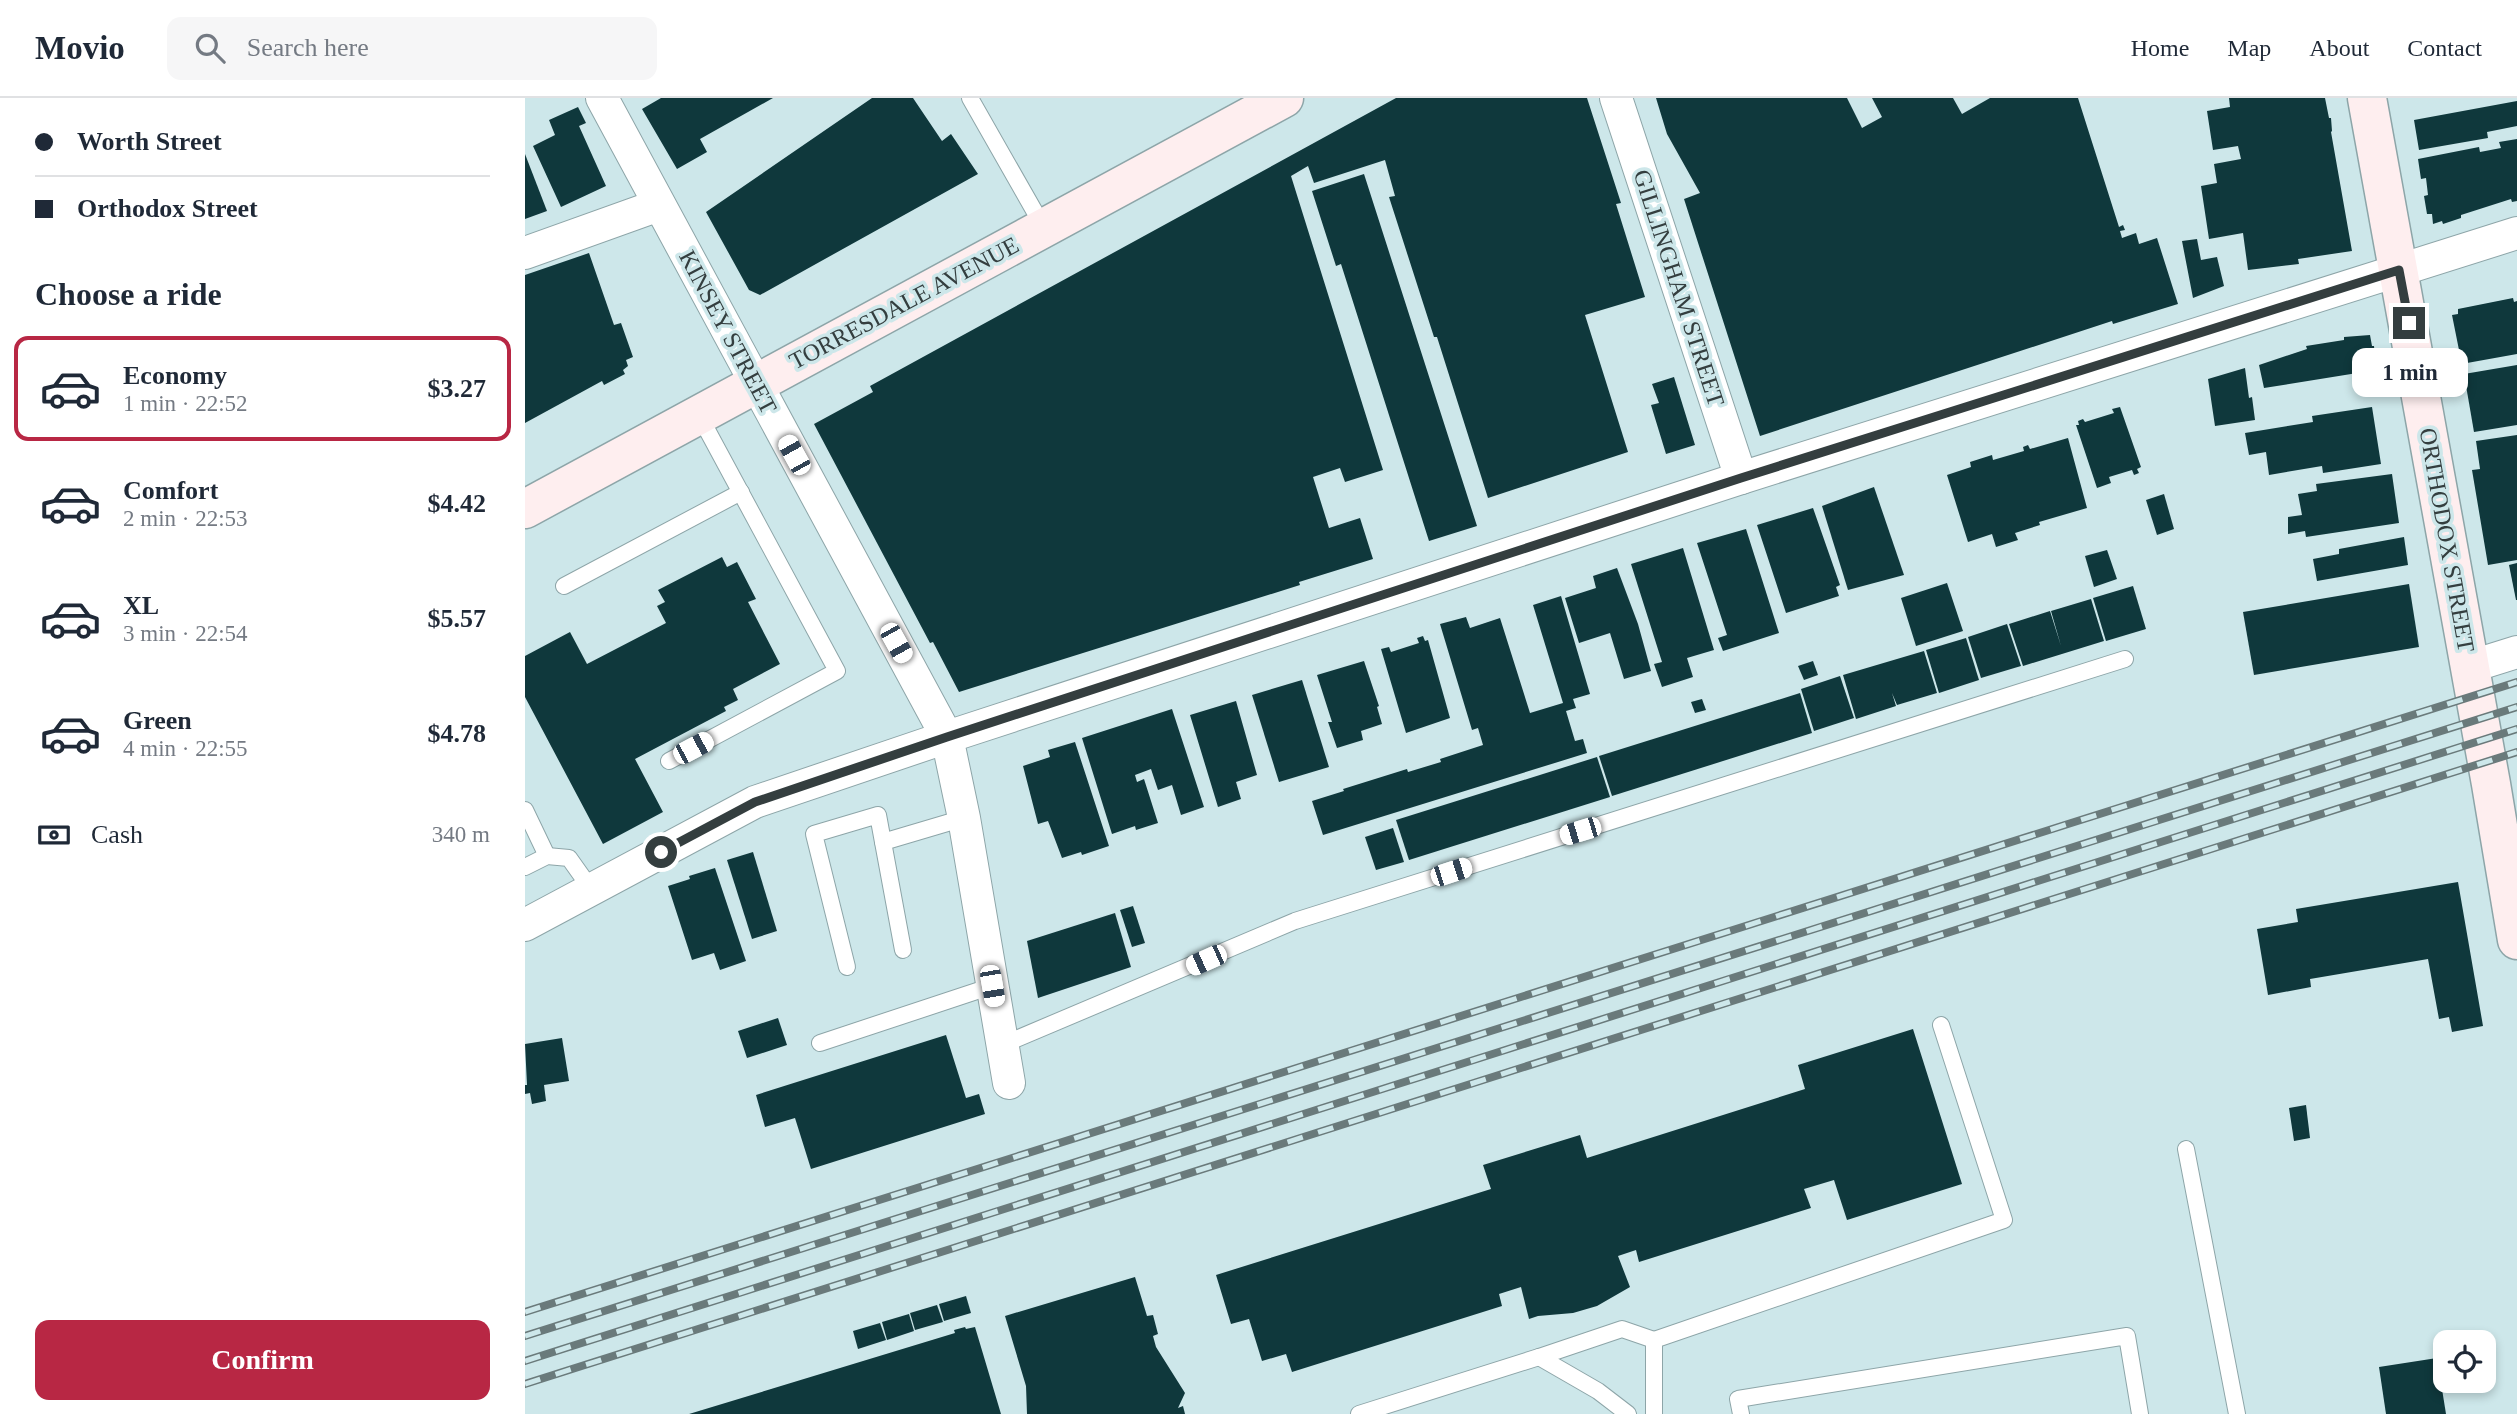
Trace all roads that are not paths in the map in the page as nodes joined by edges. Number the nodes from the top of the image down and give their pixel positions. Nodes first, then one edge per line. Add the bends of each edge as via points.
1 (602, 98) edge
2 (970, 98) edge
3 (1284, 98) edge
4 (1616, 98) edge
5 (2367, 98) edge
6 (659, 205) junction
7 (1044, 228) junction
8 (2517, 233) edge
9 (525, 253) edge
10 (2399, 270) junction
11 (755, 384) junction
12 (699, 415) junction
13 (1741, 478) junction
14 (741, 492) junction
15 (525, 509) edge
16 (564, 586) dead end
17 (2517, 652) edge
18 (2125, 659) dead end
19 (2469, 667) junction
20 (947, 737) junction
21 (669, 761) dead end
22 (525, 810) edge
23 (964, 818) junction
24 (883, 842) junction
25 (547, 856) junction
26 (525, 867) edge
27 (591, 890) junction
28 (525, 925) edge
29 (2517, 940) edge
30 (903, 950) dead end
31 (847, 967) dead end
32 (992, 986) junction
33 (1941, 1025) dead end
34 (820, 1043) dead end
35 (1002, 1045) junction
36 (1009, 1083) dead end
37 (2186, 1149) dead end
38 (1654, 1340) junction
39 (1539, 1357) junction
40 (1359, 1414) edge
41 (1628, 1414) edge
42 (1654, 1414) edge
43 (1741, 1414) edge
44 (2140, 1414) edge
45 (2237, 1414) edge

1 - 6 street, KINSEY STREET
2 - 7 lane
3 - 7 main road, TORRESDALE AVENUE
4 - 13 street, GILLINGHAM STREET
5 - 10 main road, ORTHODOX STREET
6 - 9 street
6 - 11 street, KINSEY STREET
7 - 11 main road, TORRESDALE AVENUE
8 - 10 street
10 - 13 street
10 - 19 main road, ORTHODOX STREET
11 - 12 main road, TORRESDALE AVENUE
11 - 20 street, KINSEY STREET
12 - 14 lane
12 - 15 main road, TORRESDALE AVENUE
13 - 20 street
14 - 16 lane
14 - 21 lane via 837,671
17 - 19 street
18 - 35 lane via 1295,921
19 - 29 main road, ORTHODOX STREET
20 - 23 street, KINSEY STREET
20 - 27 street via 755,802
22 - 25 lane
23 - 24 lane
23 - 32 street, KINSEY STREET
24 - 30 lane
24 - 31 lane via 878,815 814,834
25 - 26 lane
25 - 27 lane via 569,858
27 - 28 street
32 - 34 lane
32 - 35 street, KINSEY STREET
33 - 38 lane via 2004,1220
35 - 36 street, KINSEY STREET
37 - 45 lane
38 - 39 lane via 1622,1329
38 - 42 lane
39 - 40 lane
39 - 41 lane
43 - 44 lane via 1738,1399 2127,1336

